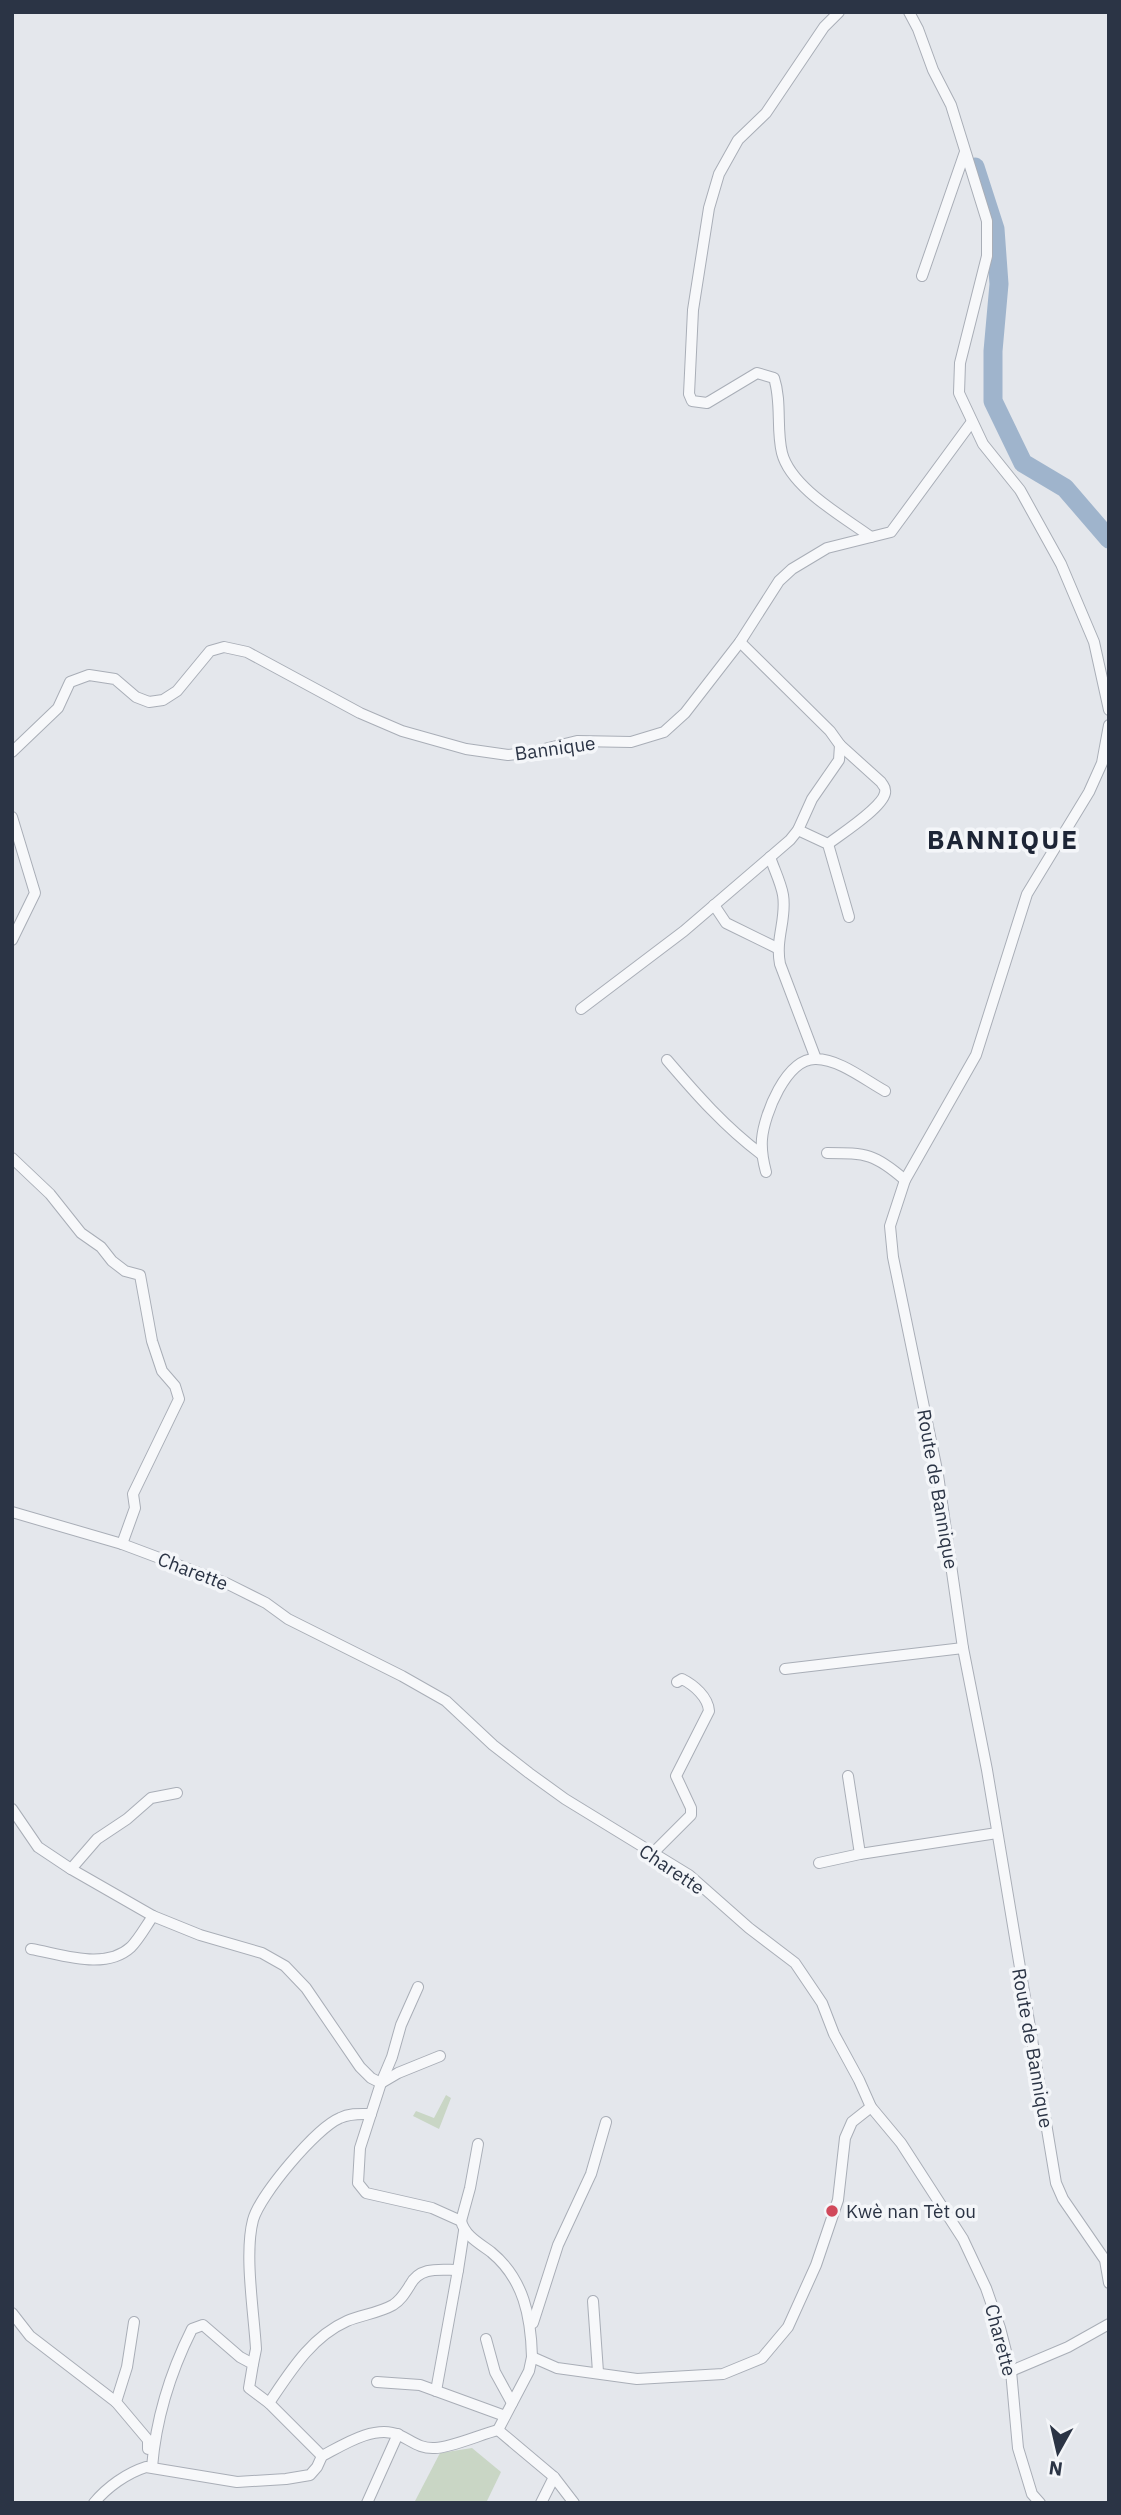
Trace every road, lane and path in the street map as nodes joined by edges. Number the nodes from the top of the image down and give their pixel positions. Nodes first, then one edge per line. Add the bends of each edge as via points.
1 (839, 12) edge
2 (909, 12) edge
3 (965, 152) junction
4 (922, 276) dead end
5 (971, 423) junction
6 (871, 537) junction
7 (740, 642) junction
8 (1109, 710) edge
9 (1109, 725) edge
10 (840, 745) junction
11 (12, 752) edge
12 (12, 817) edge
13 (798, 830) junction
14 (828, 844) junction
15 (770, 857) junction
16 (714, 905) junction
17 (849, 917) dead end
18 (12, 940) edge
19 (777, 948) junction
20 (581, 1009) dead end
21 (816, 1059) junction
22 (667, 1060) dead end
23 (885, 1091) dead end
24 (831, 1153) dead end
25 (761, 1154) junction
26 (12, 1158) edge
27 (765, 1172) dead end
28 (905, 1180) junction
29 (12, 1512) edge
30 (122, 1544) junction
31 (963, 1648) junction
32 (785, 1669) dead end
33 (677, 1682) dead end
34 (848, 1776) dead end
35 (177, 1793) dead end
36 (12, 1809) edge
37 (997, 1833) junction
38 (652, 1854) junction
39 (860, 1854) junction
40 (819, 1863) dead end
41 (71, 1869) junction
42 (153, 1916) junction
43 (31, 1949) dead end
44 (418, 1986) dead end
45 (440, 2056) dead end
46 (381, 2083) junction
47 (871, 2107) junction
48 (372, 2114) junction
49 (606, 2123) dead end
50 (478, 2144) dead end
51 (462, 2226) junction
52 (1107, 2262) edge
53 (458, 2270) junction
54 (1108, 2282) edge
55 (593, 2301) dead end
56 (12, 2313) edge
57 (134, 2322) dead end
58 (1109, 2324) edge
59 (531, 2327) junction
60 (486, 2339) dead end
61 (532, 2357) junction
62 (253, 2364) junction
63 (1011, 2371) junction
64 (598, 2372) junction
65 (377, 2382) dead end
66 (436, 2391) junction
67 (116, 2402) junction
68 (269, 2403) junction
69 (512, 2403) junction
70 (505, 2416) junction
71 (498, 2430) junction
72 (398, 2434) junction
73 (322, 2456) junction
74 (149, 2467) junction
75 (554, 2477) junction
76 (94, 2503) edge
77 (368, 2503) edge
78 (541, 2503) edge
79 (574, 2503) edge
80 (1040, 2503) edge

1 - 6 street via 766,113 738,140 719,174 693,310 689,394 697,404 707,403 757,373 774,378 783,456 793,473
2 - 3 street via 951,105
3 - 4 street
3 - 5 street via 987,221 987,256 960,363 959,393
5 - 6 street, Bannique via 891,532
5 - 8 street via 1020,490 1061,564 1094,642
6 - 7 street, Bannique via 827,548 792,569 779,581
7 - 10 street
7 - 11 street, Bannique via 685,713 664,732 631,741 577,741 508,755 466,749 402,731 236,648 225,647 210,651 177,691 163,700 149,702 136,697 115,680 89,675 70,682 58,708
9 - 28 street, Route de Bannique via 1102,764 1089,792 1027,894 976,1055
10 - 13 street via 839,760 812,799
10 - 14 street via 881,782 885,794 879,804
12 - 18 street via 35,893
13 - 14 street
13 - 15 street
14 - 17 street
15 - 16 street
15 - 19 street via 783,895
16 - 19 street via 726,923
16 - 20 street
19 - 21 street
21 - 23 street via 835,1063
21 - 25 street via 802,1062 778,1088 762,1136
22 - 25 street via 709,1109
24 - 28 street via 865,1154 881,1160
25 - 27 street
26 - 30 street via 50,1194 81,1233 125,1271 140,1275 152,1342 179,1399 133,1494 135,1508
28 - 31 street, Route de Bannique via 890,1226 893,1257 938,1475
29 - 30 street, Charette
30 - 38 street, Charette via 226,1583 446,1701 529,1773
31 - 32 street
31 - 37 street, Route de Bannique
33 - 38 street via 686,1681 703,1696 709,1711 676,1776 691,1815
34 - 39 street
35 - 41 street via 150,1798 97,1839
36 - 41 street via 38,1847
37 - 39 street
37 - 52 street, Route de Bannique via 1056,2183
38 - 47 street, Charette via 689,1875 794,1963 821,2003
39 - 40 street
41 - 42 street
42 - 43 street via 131,1947 117,1957 94,1960
42 - 46 street via 200,1936 262,1953 285,1966 306,1988 360,2067
44 - 46 street
45 - 46 street
46 - 48 street
47 - 63 street, Charette via 901,2143 963,2239 986,2288
47 - 64 street via 852,2122 845,2138 838,2200 810,2278 788,2327 762,2358 723,2374 637,2379
48 - 51 street via 359,2148 357,2170 358,2183 366,2193 432,2208
48 - 62 street via 348,2115 324,2127 272,2186 253,2219
49 - 59 street via 591,2174 558,2245
50 - 51 street
51 - 53 street
51 - 59 street via 509,2269 527,2305
52 - 54 street, Route de Bannique
53 - 66 street
53 - 68 street via 418,2274 399,2301 388,2308 329,2330 305,2353
55 - 64 street
56 - 67 street via 30,2336
57 - 67 street
58 - 63 street
59 - 61 street
60 - 69 street via 495,2372
61 - 64 street via 557,2368
61 - 69 street
62 - 68 street via 249,2388
62 - 74 street via 203,2325 192,2329 161,2410
63 - 80 street, Charette via 1018,2448 1032,2494
65 - 66 street via 420,2385
66 - 70 street
67 - 74 street via 148,2440
68 - 73 street
69 - 70 street
70 - 71 street
71 - 72 street via 436,2449 417,2446
71 - 75 street
72 - 73 street via 367,2435
72 - 77 street
73 - 74 street via 310,2475 286,2479 237,2482
74 - 76 street via 114,2485
75 - 78 street
75 - 79 street

